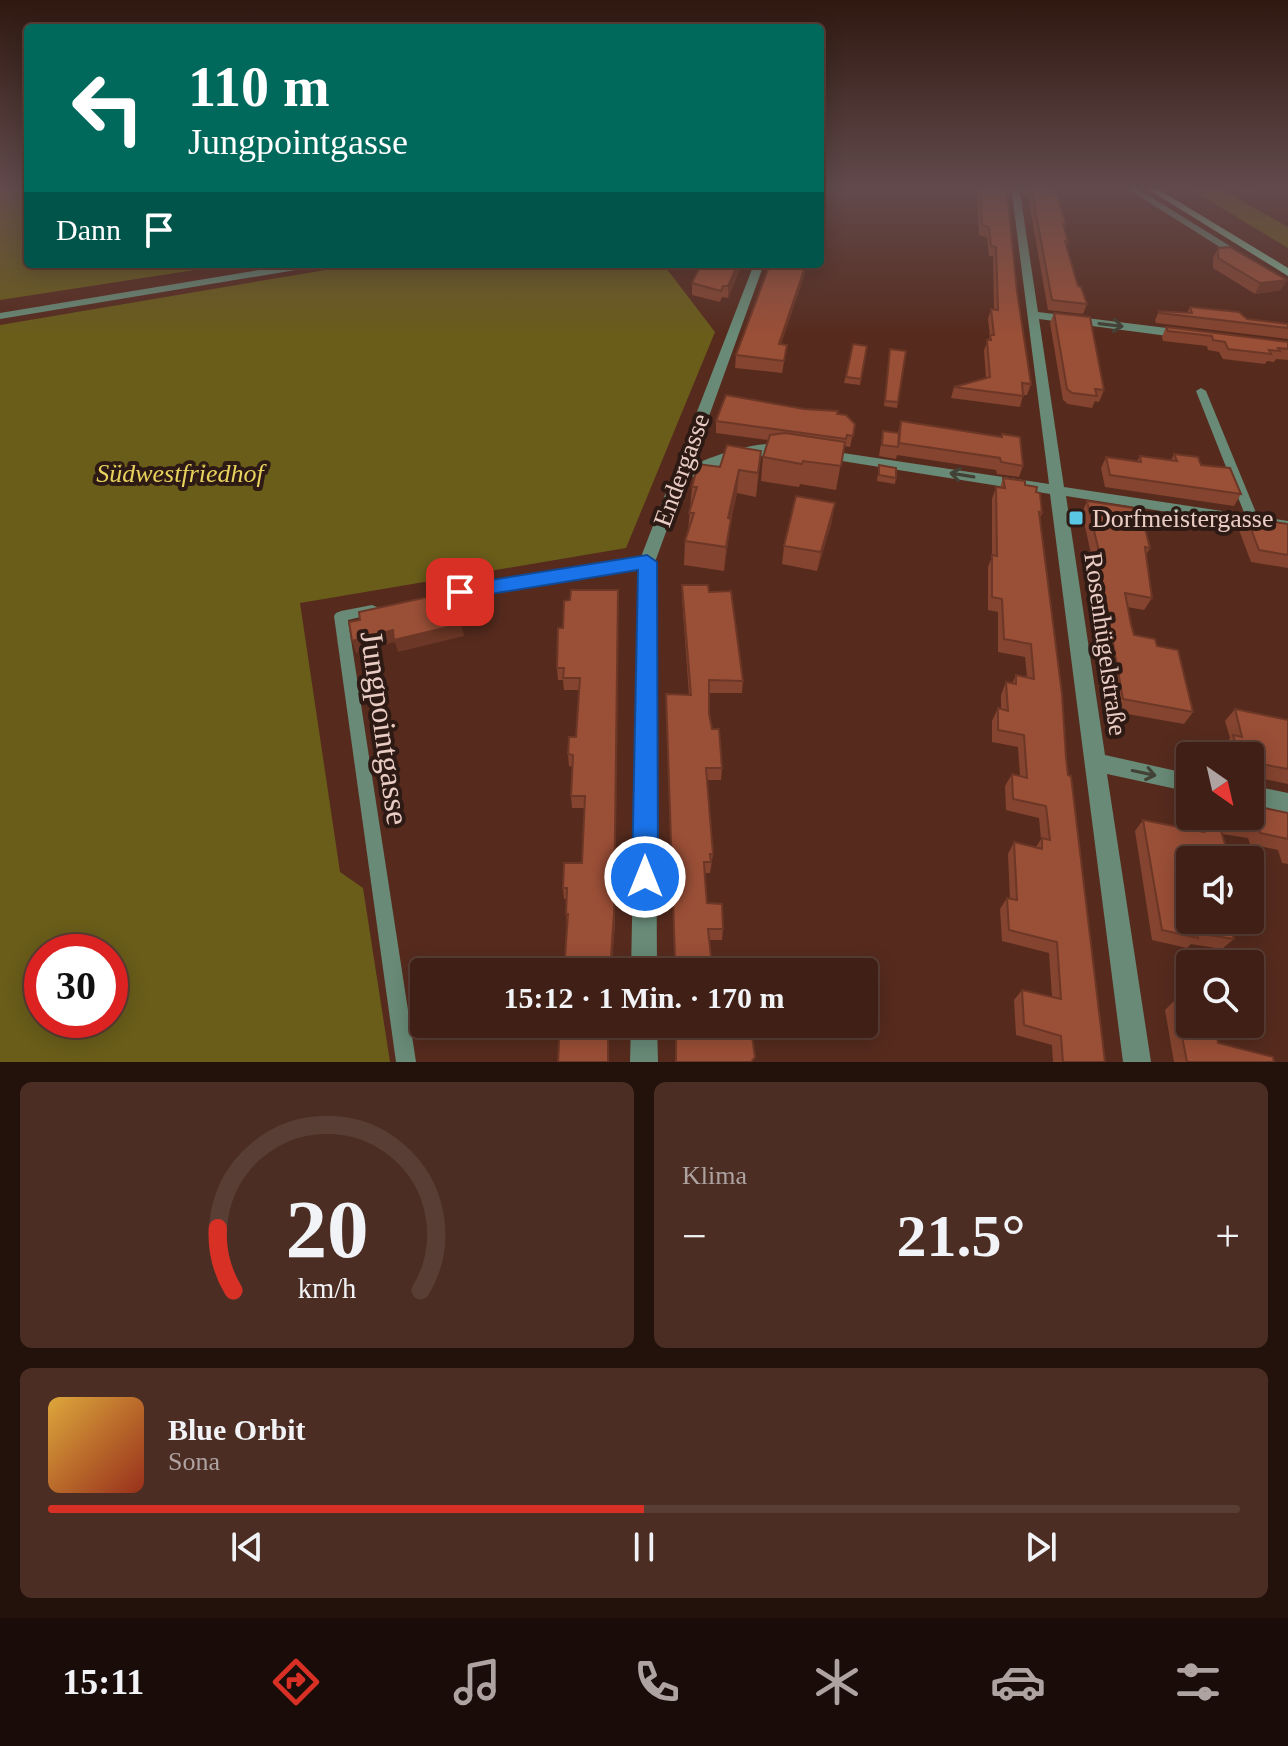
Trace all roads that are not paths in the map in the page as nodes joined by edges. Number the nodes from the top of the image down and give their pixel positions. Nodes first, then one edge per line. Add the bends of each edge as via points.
1 (1022, 236) edge
2 (1207, 236) edge
3 (1227, 236) edge
4 (1248, 236) edge
5 (1288, 260) edge
6 (290, 268) edge
7 (757, 268) edge
8 (1288, 273) edge
9 (1288, 285) edge
10 (1034, 315) junction
11 (0, 316) edge
12 (1193, 335) edge
13 (1201, 391) dead end
14 (679, 477) junction
15 (1056, 490) junction
16 (1253, 520) junction
17 (1288, 526) edge
18 (647, 562) junction
19 (430, 598) edge
20 (385, 607) edge
21 (1098, 763) junction
22 (1176, 780) edge
23 (1264, 798) edge
24 (1288, 803) edge
25 (644, 958) edge
26 (644, 1038) edge
27 (406, 1062) edge
28 (644, 1062) edge
29 (1137, 1062) edge

1 - 10 street, Rosenhügelstraße
2 - 9 street
3 - 8 main road
4 - 5 main road
6 - 11 street
7 - 14 street, Endergasse
10 -> 12 street
10 - 15 street, Rosenhügelstraße
13 - 16 lane
15 -> 14 street via 805,452 753,450 717,457
14 - 18 street, Endergasse
15 - 16 street
15 - 21 street, Rosenhügelstraße
16 - 17 street
18 - 19 lane
18 - 25 street, Endergasse
20 - 27 lane, Jungpointgasse via 341,616
21 -> 22 street
21 - 29 street, Rosenhügelstraße
23 - 24 street
26 - 28 street

